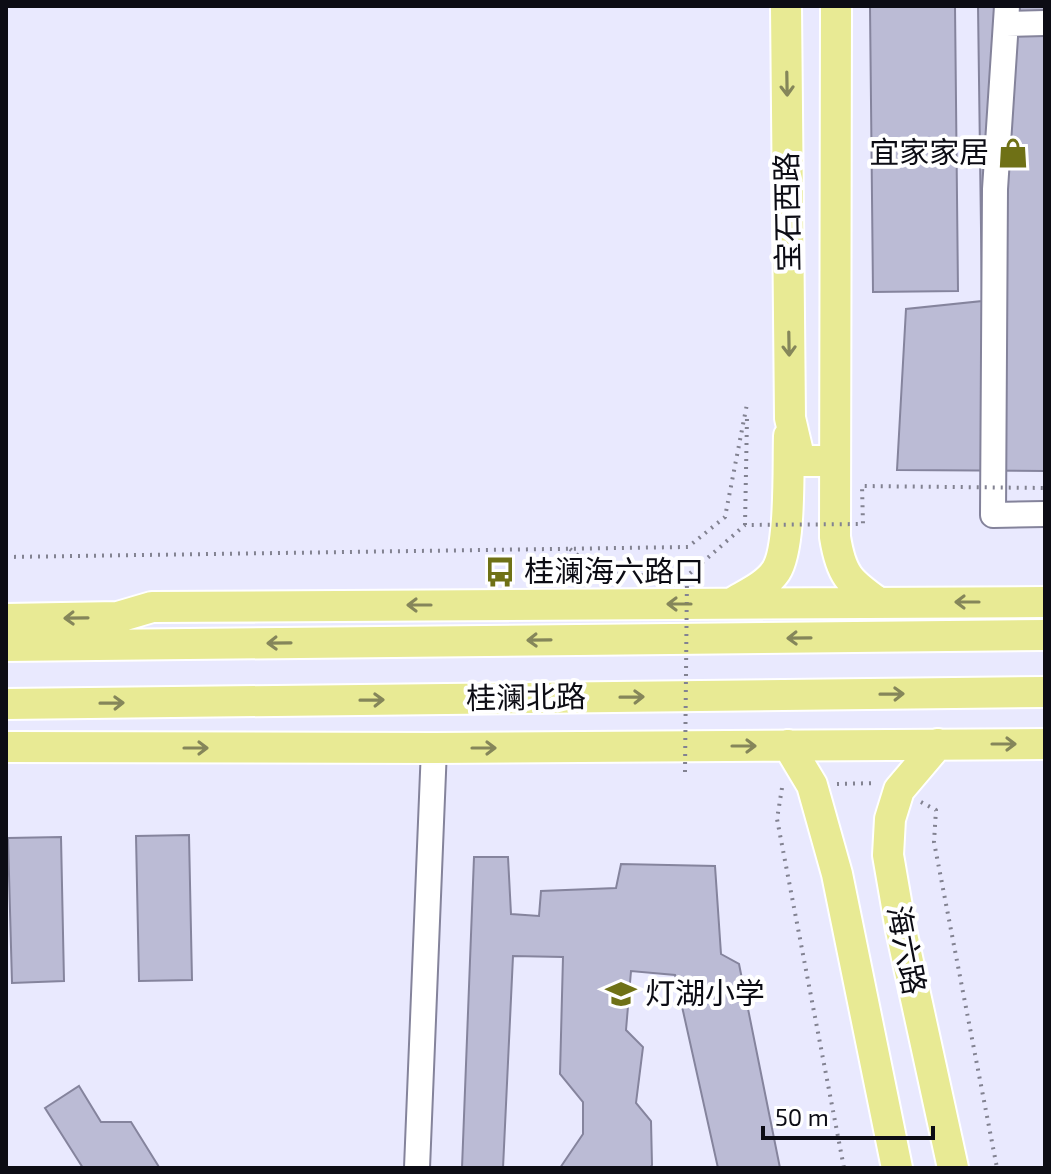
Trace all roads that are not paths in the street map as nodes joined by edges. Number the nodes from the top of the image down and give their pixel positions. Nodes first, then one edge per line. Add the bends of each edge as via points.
1 (786, 6) edge
2 (836, 6) edge
3 (1007, 15) edge
4 (1045, 23) edge
5 (790, 418) junction
6 (834, 461) junction
7 (1045, 514) edge
8 (1045, 602) edge
9 (732, 603) junction
10 (879, 603) junction
11 (118, 617) junction
12 (6, 619) edge
13 (1045, 635) edge
14 (228, 644) junction
15 (6, 646) edge
16 (1045, 692) edge
17 (6, 704) edge
18 (938, 744) junction
19 (1045, 744) edge
20 (788, 745) junction
21 (6, 747) edge
22 (434, 748) junction
23 (417, 1168) edge
24 (897, 1168) edge
25 (953, 1168) edge

1 -> 5 main road, 宝石西路
2 - 6 main road
3 - 4 street
3 - 7 street via 995,189 993,515
5 - 6 main road, 宝石西路 via 800,461
5 - 9 main road, 宝石西路 via 783,555 777,571 762,586
6 - 10 main road via 837,552 856,587
8 -> 10 main road
9 - 10 main road
9 -> 11 main road via 152,607
11 -> 12 main road
11 - 14 main road
13 -> 14 main road, 桂澜北路
14 - 15 main road, 桂澜北路
17 -> 16 main road, 桂澜北路
18 -> 19 main road
18 - 20 main road
18 - 25 main road, 海六路 via 899,790 890,819 888,855
22 -> 20 main road
20 - 24 main road, 海六路 via 812,785 837,874
21 -> 22 main road
22 - 23 street

